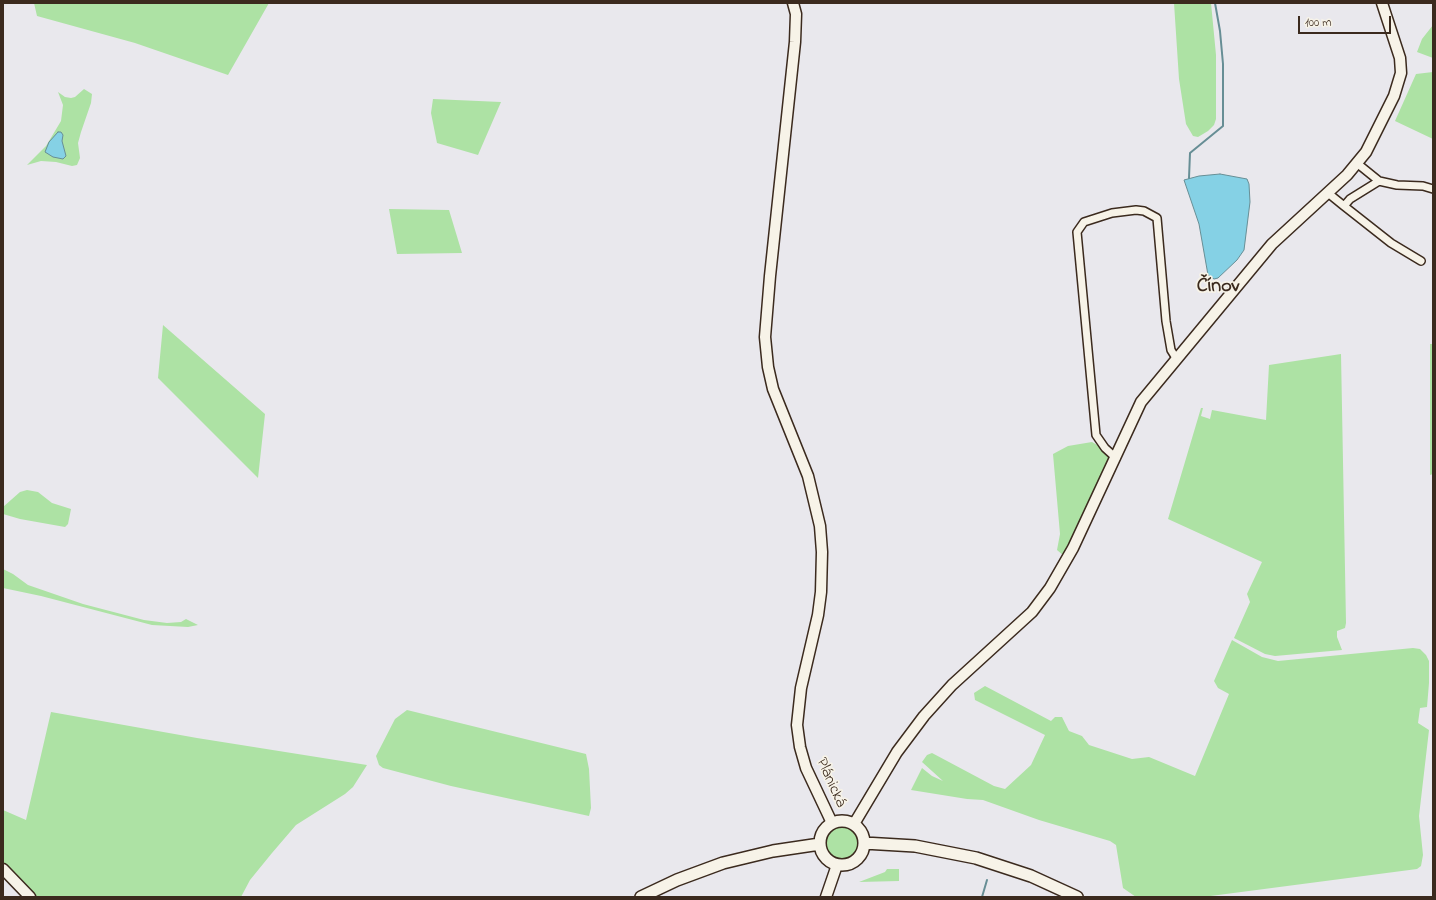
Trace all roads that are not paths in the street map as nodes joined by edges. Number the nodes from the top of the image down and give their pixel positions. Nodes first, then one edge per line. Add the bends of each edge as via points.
1 (793, 3) edge
2 (1382, 3) edge
3 (1358, 164) junction
4 (1379, 181) junction
5 (1433, 189) edge
6 (1328, 193) junction
7 (1344, 206) junction
8 (1421, 261) dead end
9 (1176, 358) junction
10 (1116, 458) junction
11 (832, 823) junction
12 (854, 824) junction
13 (864, 843) junction
14 (820, 844) junction
15 (837, 865) junction
16 (3, 869) edge
17 (30, 897) edge
18 (641, 897) edge
19 (826, 897) edge
20 (1077, 897) edge

1 - 11 street, Plánická via 796,14 795,42 765,330 770,378 812,487 818,518 822,552 819,604 798,706 798,731 810,780
2 - 3 street via 1400,58 1401,73 1394,96
3 - 4 street
3 - 6 street
4 - 5 street
4 - 7 street via 1350,199
6 - 7 street
6 - 9 street via 1272,244
7 - 8 street via 1392,243
9 - 10 street via 1141,402
9 - 10 street via 1171,350 1166,321 1158,218 1136,210 1112,213 1084,222 1077,232 1096,435
10 - 12 street via 1073,548 1050,588 1032,612 949,689 924,716 901,747
11 - 12 main road via 842,821
11 - 14 main road via 823,831
12 - 13 main road via 861,832
13 - 15 main road via 861,854 855,861
13 - 20 main road via 915,846 976,858 1031,876
14 - 15 main road via 825,857
14 - 18 main road via 773,851 728,862 684,877
15 - 19 street
16 - 17 street

